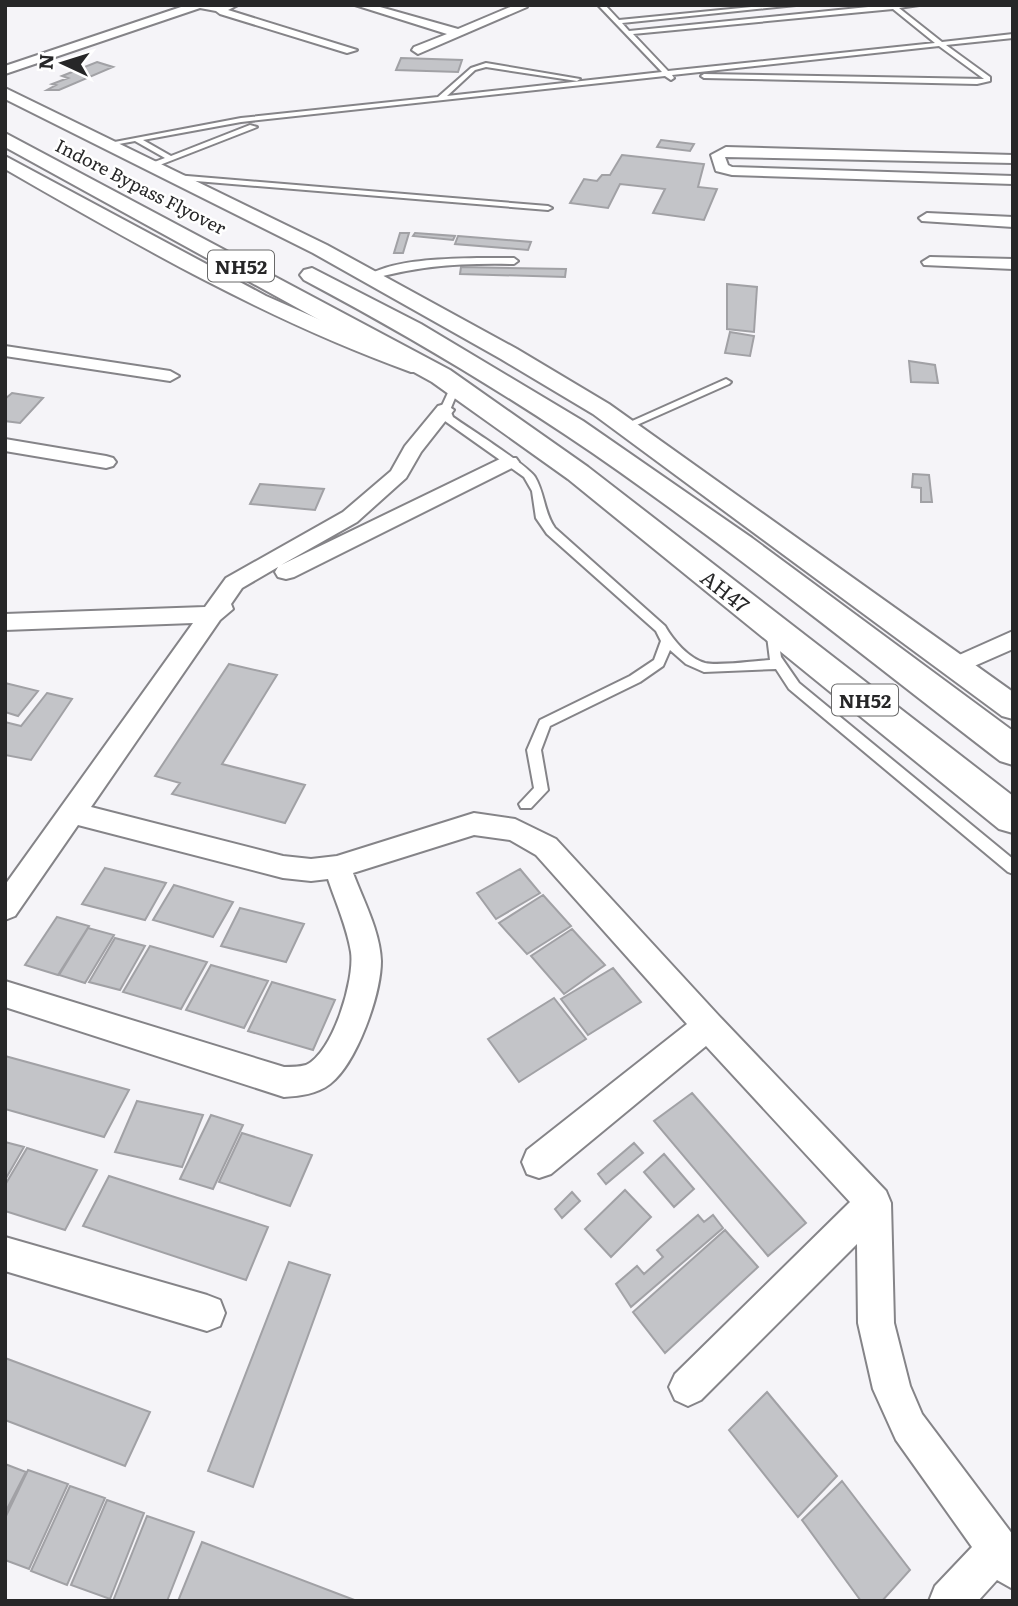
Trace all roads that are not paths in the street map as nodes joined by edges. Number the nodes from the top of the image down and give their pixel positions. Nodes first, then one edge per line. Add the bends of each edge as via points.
1 (199, 5) edge
2 (233, 5) edge
3 (360, 5) edge
4 (601, 5) edge
5 (793, 5) edge
6 (916, 5) edge
7 (521, 6) edge
8 (892, 6) edge
9 (878, 7) edge
10 (220, 8) junction
11 (891, 17) dead end
12 (616, 22) junction
13 (901, 24) dead end
14 (458, 33) junction
15 (626, 33) junction
16 (1013, 36) edge
17 (938, 44) junction
18 (1013, 44) edge
19 (351, 50) dead end
20 (418, 50) dead end
21 (948, 51) junction
22 (715, 68) junction
23 (5, 70) edge
24 (668, 76) junction
25 (724, 76) junction
26 (592, 82) junction
27 (5, 93) edge
28 (439, 99) junction
29 (241, 120) junction
30 (253, 127) junction
31 (5, 139) edge
32 (136, 139) junction
33 (90, 141) junction
34 (1013, 159) edge
35 (5, 161) edge
36 (39, 165) junction
37 (173, 168) junction
38 (113, 171) dead end
39 (1013, 180) edge
40 (548, 208) dead end
41 (927, 218) dead end
42 (1013, 222) edge
43 (514, 261) dead end
44 (930, 262) dead end
45 (291, 264) dead end
46 (1013, 264) edge
47 (369, 277) junction
48 (403, 296) junction
49 (5, 351) edge
50 (460, 356) junction
51 (170, 376) dead end
52 (726, 382) dead end
53 (444, 389) junction
54 (626, 426) junction
55 (5, 445) edge
56 (106, 462) dead end
57 (509, 462) junction
58 (772, 545) junction
59 (211, 615) junction
60 (5, 622) edge
61 (772, 627) junction
62 (664, 635) junction
63 (1010, 645) edge
64 (779, 664) junction
65 (956, 666) junction
66 (982, 686) junction
67 (1013, 688) edge
68 (1013, 708) edge
69 (1013, 751) edge
70 (526, 804) dead end
71 (73, 813) junction
72 (1013, 818) edge
73 (337, 867) junction
74 (1013, 868) edge
75 (5, 908) edge
76 (5, 994) edge
77 (708, 1026) junction
78 (539, 1161) dead end
79 (874, 1203) junction
80 (5, 1254) edge
81 (207, 1313) dead end
82 (688, 1387) dead end
83 (1005, 1559) edge
84 (950, 1601) edge

1 - 10 street
1 - 23 street
2 - 10 street
3 - 14 street
4 - 12 lane
5 - 12 lane
6 - 8 lane
7 - 14 street
8 - 9 lane
8 - 17 lane
9 - 11 lane
9 - 15 lane
10 - 19 street
12 - 15 lane
13 - 17 lane
14 - 20 street
15 - 24 lane
16 - 17 lane
17 - 21 lane
17 - 22 lane
18 - 21 lane
21 - 25 lane
21 - 25 lane via 988,80
22 - 24 lane
22 - 25 lane
24 - 25 lane
24 - 26 lane
24 - 30 lane
26 - 28 lane
26 - 28 lane via 486,65 473,69
27 - 33 street
28 - 29 lane
29 - 30 lane
29 - 32 lane
30 - 37 lane
31 - 36 highway, Indore Bypass Flyover / NH52
32 - 33 lane
32 - 37 lane
33 - 37 street via 152,166
33 - 38 highway, Indore Bypass Flyover
34 - 39 street via 726,151 718,155 721,169 732,172
35 - 36 street
36 - 53 highway, Indore Bypass Flyover / NH52
37 - 40 lane
37 - 47 street
41 - 42 street
43 - 47 lane via 410,264
44 - 46 street
45 - 50 highway, NH52
47 - 48 street
48 - 50 highway
48 - 54 street
49 - 51 street
50 - 58 highway, AH47 / NH52 via 574,428 734,543
52 - 54 lane
53 - 57 lane via 449,419
53 - 59 street via 399,474 350,517 234,583
53 - 61 highway, AH47 / NH52 via 578,472
54 - 58 street
55 - 56 street
57 - 59 street via 290,570
57 - 62 lane via 528,475 551,531
58 - 65 street
58 - 69 highway, AH47 / NH52
59 - 60 street
59 - 71 street
61 - 64 lane
61 - 72 highway, AH47 / NH52
62 - 64 lane via 690,661 705,668
62 - 70 lane via 659,663 545,723 534,750 541,790
63 - 65 street
64 - 74 lane via 794,686
65 - 66 street
66 - 67 lane
66 - 68 street
71 - 73 street via 283,867
71 - 75 street
73 - 76 street via 367,957 365,983 332,1062 303,1081 284,1082
73 - 77 street via 474,824 515,830 545,848
77 - 78 street
77 - 79 street
79 - 82 street
79 - 83 street via 876,1323 892,1389 909,1427
80 - 81 street
83 - 84 street

